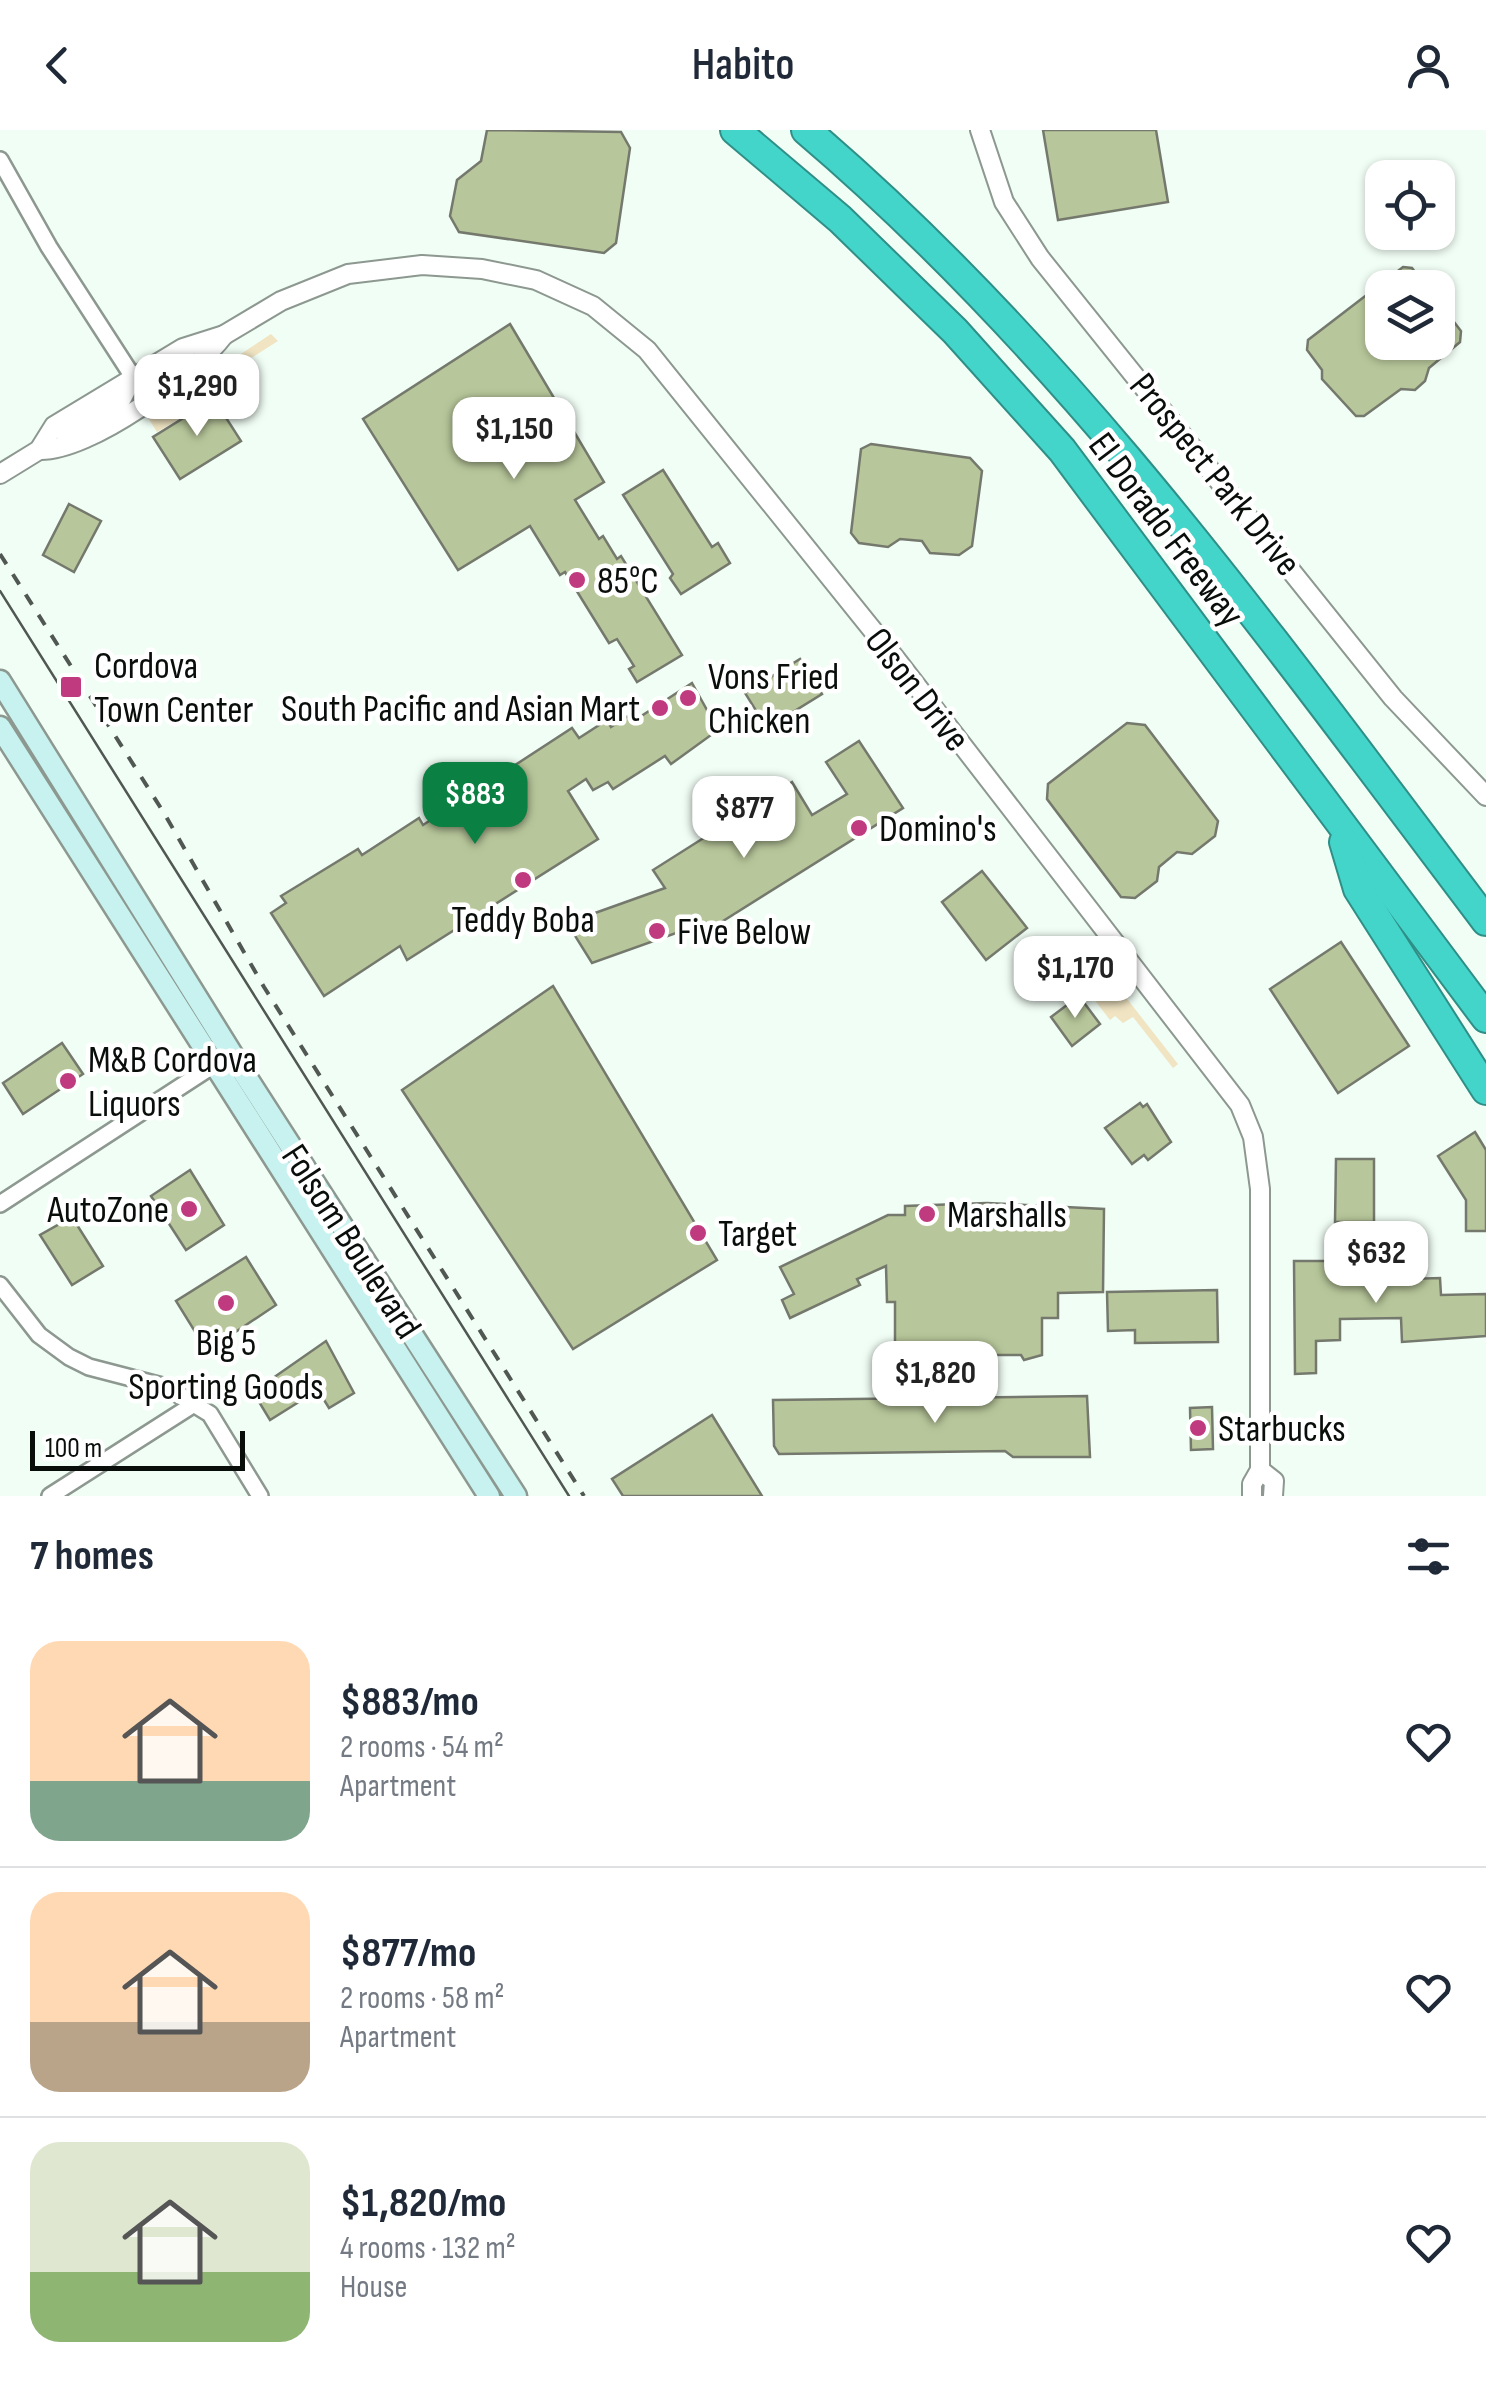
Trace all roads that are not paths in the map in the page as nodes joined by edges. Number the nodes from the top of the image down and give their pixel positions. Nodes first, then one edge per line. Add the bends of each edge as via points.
1 (736, 130) edge
2 (806, 130) edge
3 (980, 130) edge
4 (0, 160) edge
5 (224, 336) junction
6 (206, 358) junction
7 (133, 377) junction
8 (39, 450) junction
9 (60, 451) junction
10 (0, 474) edge
11 (0, 681) edge
12 (0, 726) edge
13 (42, 793) junction
14 (1486, 796) edge
15 (1405, 814) junction
16 (1340, 826) junction
17 (1486, 895) edge
18 (149, 915) junction
19 (1486, 921) edge
20 (1486, 1018) edge
21 (224, 1058) junction
22 (1486, 1090) edge
23 (0, 1204) edge
24 (0, 1284) edge
25 (191, 1406) junction
26 (1260, 1470) junction
27 (50, 1496) edge
28 (260, 1496) edge
29 (489, 1496) edge
30 (516, 1496) edge
31 (1252, 1496) edge
32 (1274, 1496) edge

1 - 16 highway, El Dorado Freeway via 917,293 1062,450
2 - 15 highway, El Dorado Freeway via 999,310 1084,406
3 - 14 street, Prospect Park Drive via 1004,202 1040,258 1393,698
4 - 7 street
5 - 6 street, Olson Drive
5 - 7 street, Olson Drive via 183,348
5 - 26 street, Olson Drive via 280,301 348,274 422,265 536,280 593,306 647,350 1240,1105 1253,1137 1260,1188
6 - 7 street via 192,358 152,380
6 - 9 street, Olson Drive
7 - 8 street, Olson Drive via 54,426
7 - 9 street via 121,400 68,432
8 - 9 street
8 - 10 street, Olson Drive
11 - 18 main road, Folsom Boulevard
12 - 13 main road, Folsom Boulevard
13 - 18 main road via 66,806 133,912
13 - 21 main road, Folsom Boulevard
15 - 17 highway
15 - 19 highway, El Dorado Freeway
16 - 20 highway, El Dorado Freeway
16 - 22 highway via 1358,890
18 - 21 main road, Folsom Boulevard
21 - 23 street
21 - 29 main road, Folsom Boulevard
21 - 30 main road, Folsom Boulevard
24 - 25 street via 40,1335 70,1357 166,1387
25 - 27 street
25 - 28 street via 210,1414
26 - 31 street, Olson Drive
26 - 32 street, Olson Drive via 1274,1481

